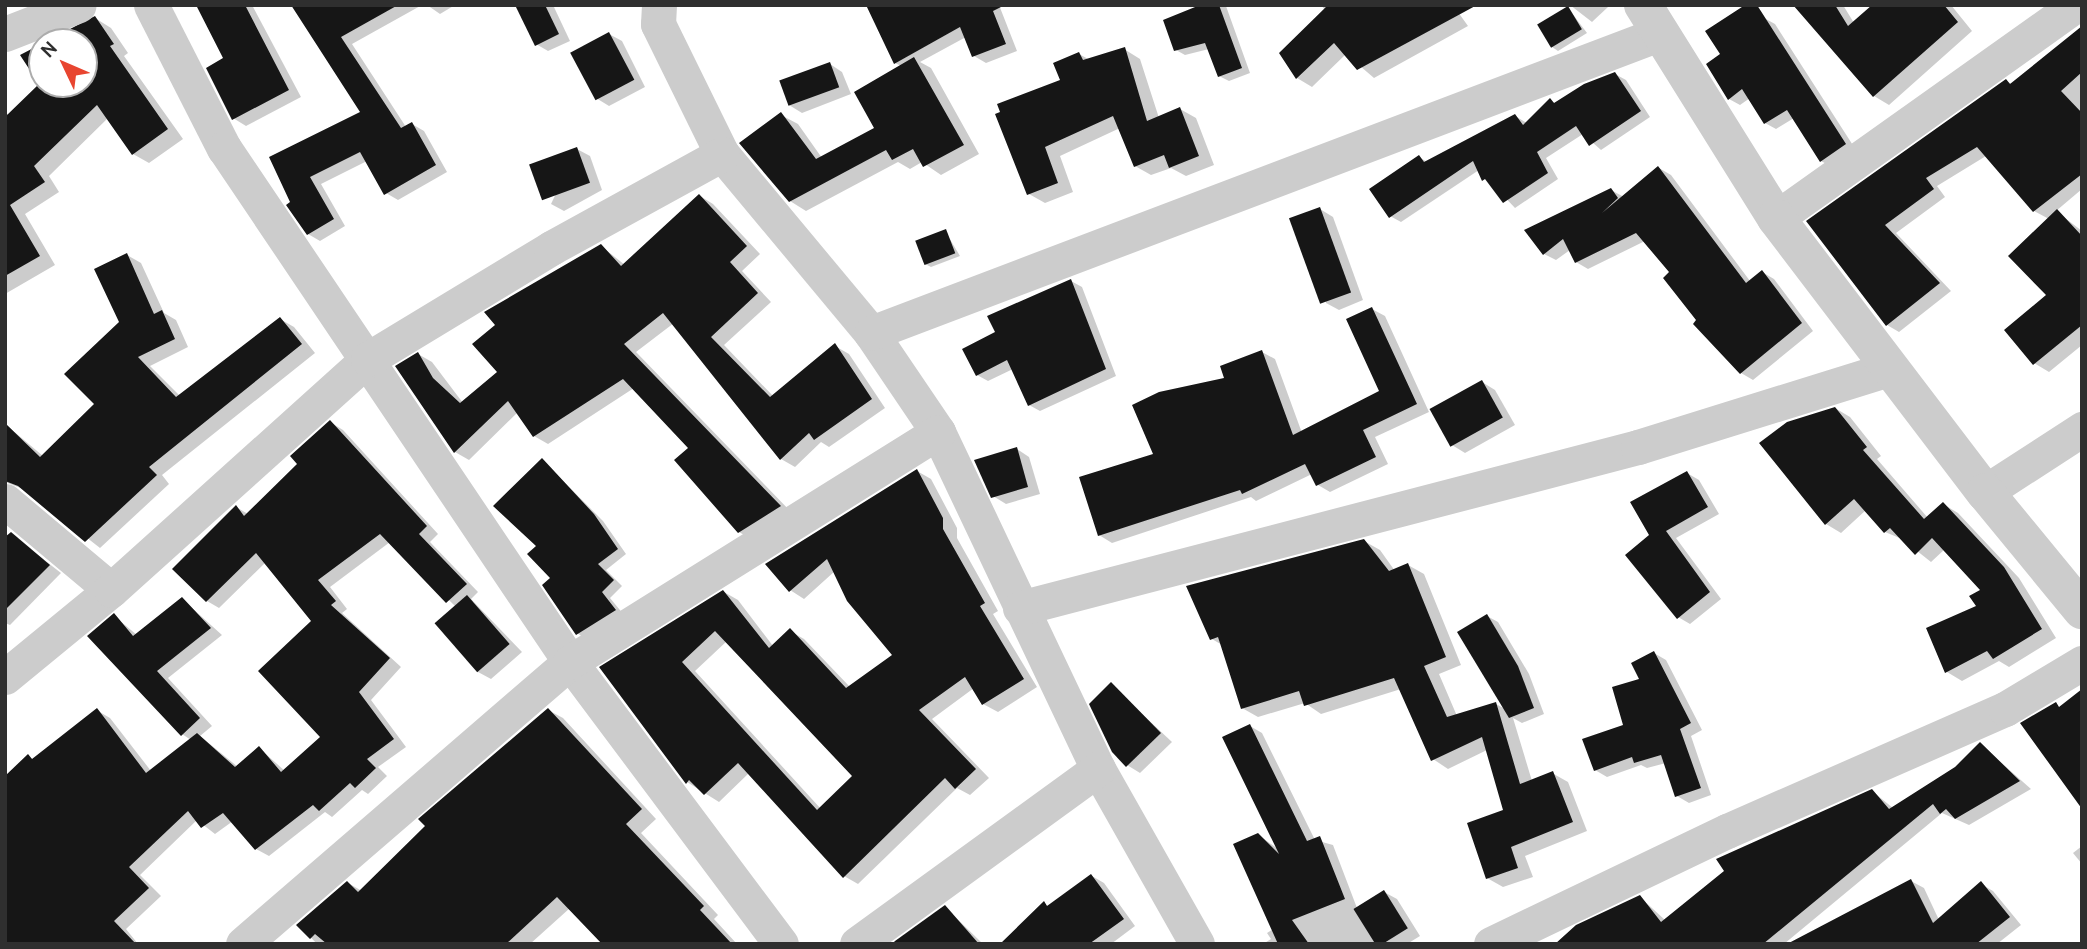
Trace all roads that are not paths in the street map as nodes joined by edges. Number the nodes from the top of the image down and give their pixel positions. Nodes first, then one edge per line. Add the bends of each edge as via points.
1 (79, 5) edge
2 (151, 5) edge
3 (659, 5) edge
4 (2077, 5) edge
5 (1652, 19) edge
6 (5, 34) edge
7 (722, 154) junction
8 (1776, 218) junction
9 (871, 333) junction
10 (368, 359) junction
11 (1891, 368) junction
12 (2082, 429) edge
13 (938, 432) junction
14 (1985, 492) junction
15 (5, 500) edge
16 (111, 590) junction
17 (1020, 608) junction
18 (2082, 610) edge
19 (570, 662) junction
20 (2082, 663) edge
21 (5, 677) edge
22 (1098, 769) junction
23 (243, 944) edge
24 (781, 944) edge
25 (857, 944) edge
26 (1197, 944) edge
27 (1491, 944) edge

1 - 6 street
2 - 10 street via 224,148
3 - 7 street via 658,24
4 - 8 street
5 - 8 street
5 - 9 street
7 - 9 street
7 - 10 street via 551,248
8 - 11 street
9 - 13 street
10 - 16 street
10 - 19 street
11 - 14 street
11 - 17 street via 1638,447
12 - 14 street
13 - 17 street
13 - 19 street
14 - 18 street
15 - 16 street
16 - 21 street
17 - 22 street
19 - 23 street
19 - 24 street
20 - 27 street via 2004,709 1727,831
22 - 25 street
22 - 26 street

